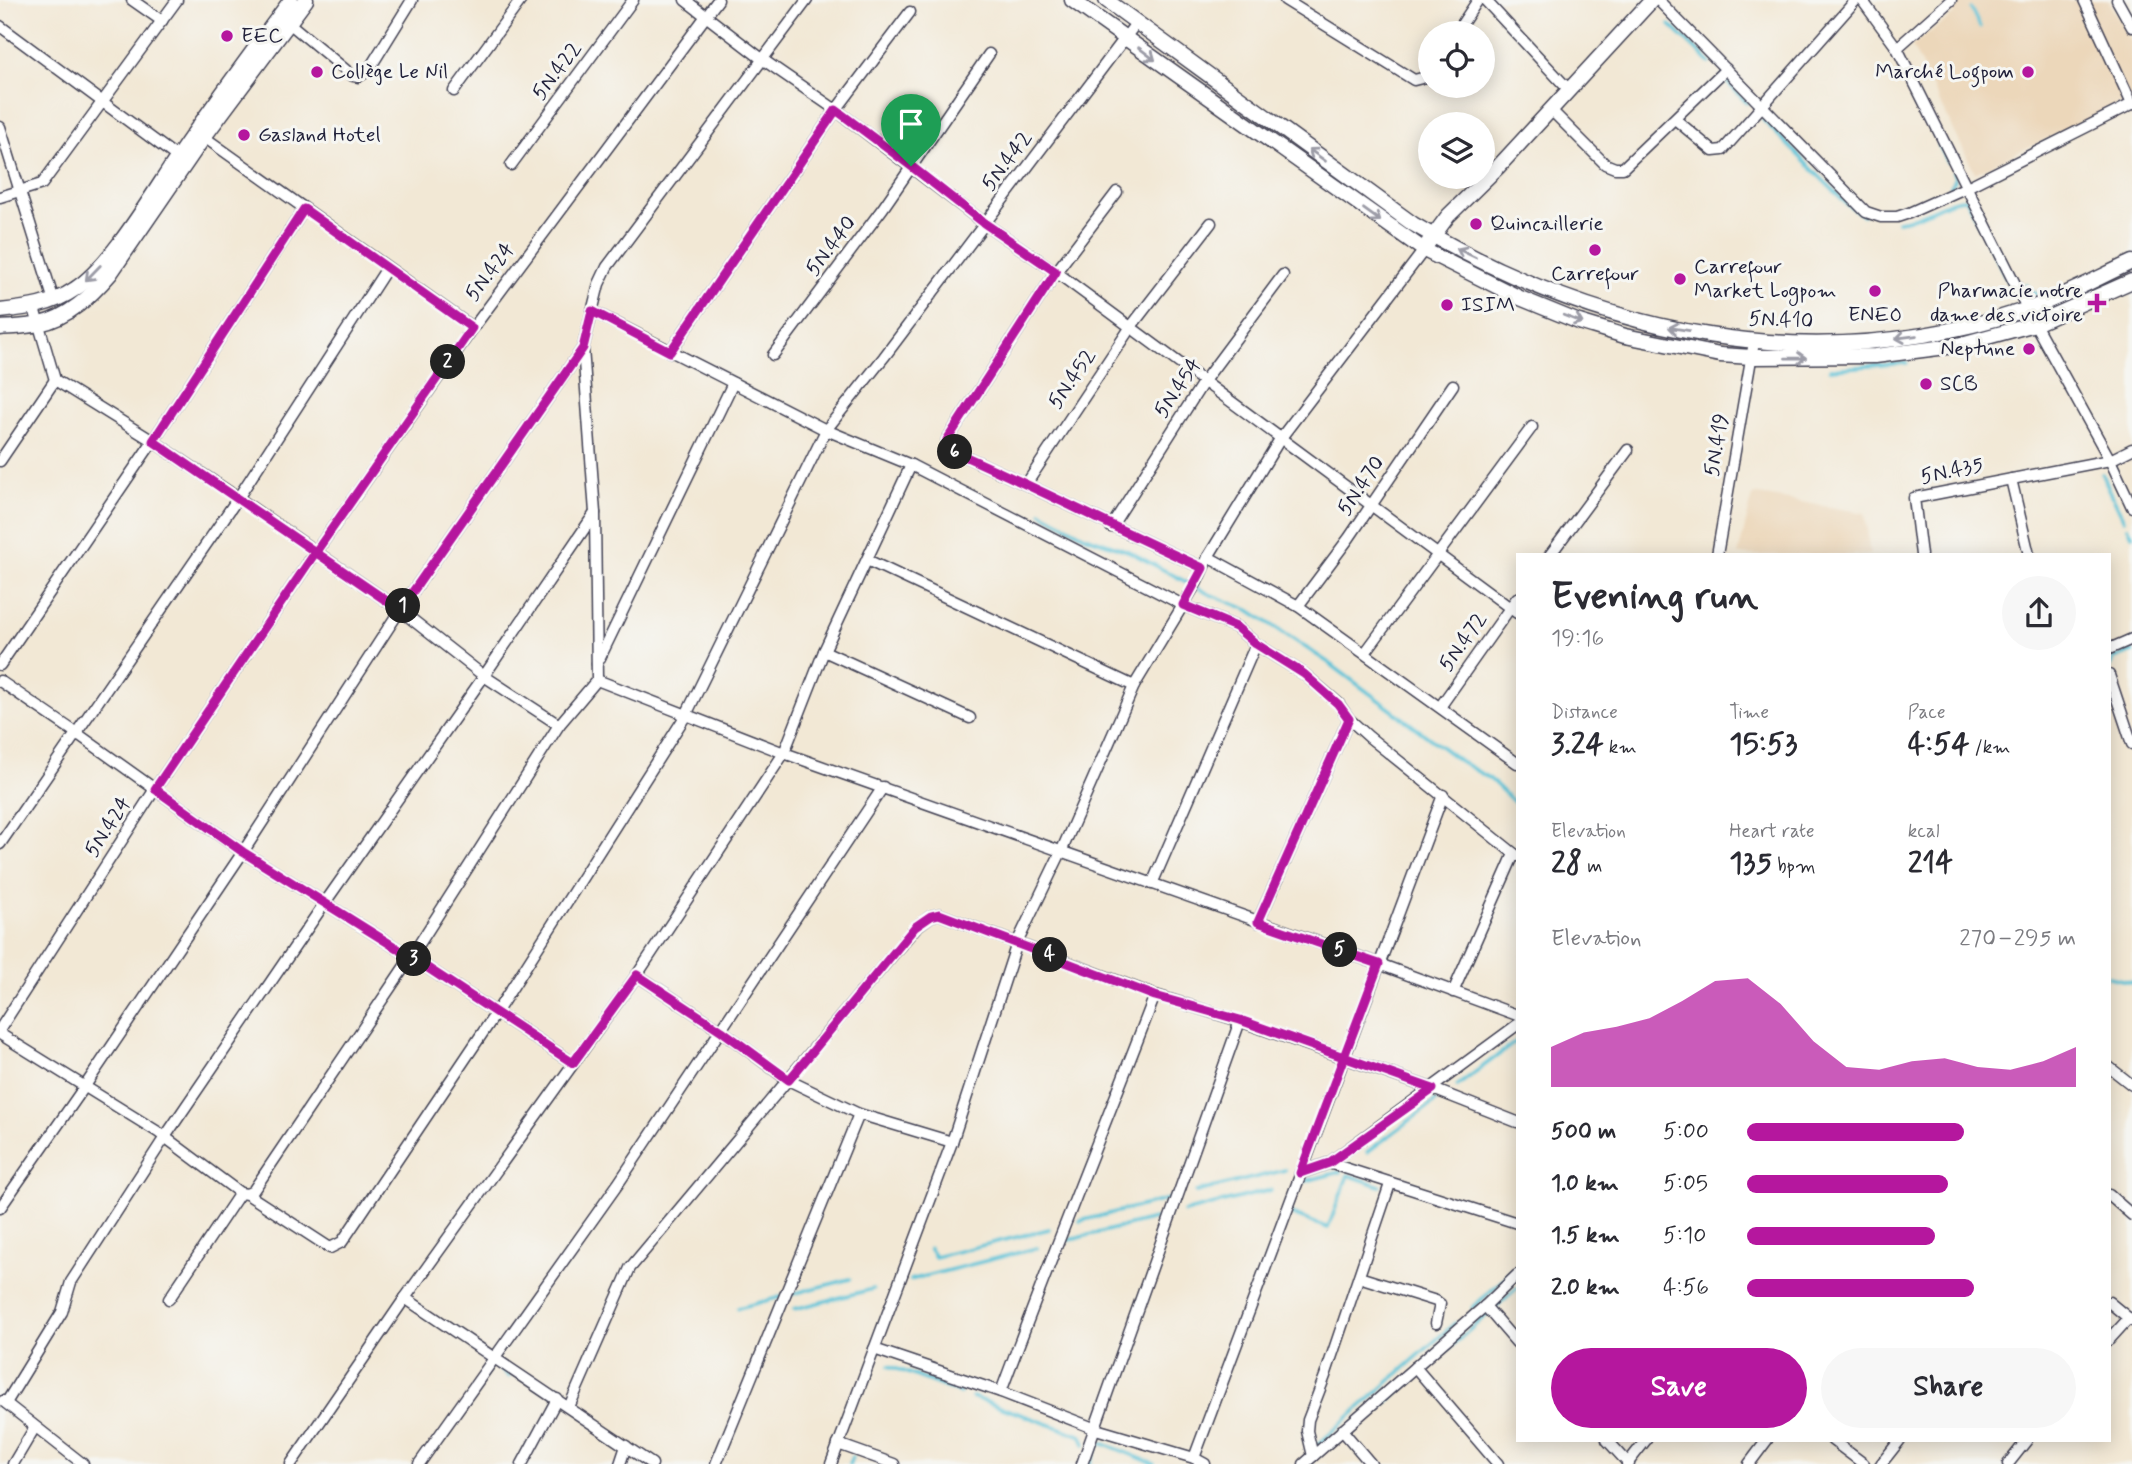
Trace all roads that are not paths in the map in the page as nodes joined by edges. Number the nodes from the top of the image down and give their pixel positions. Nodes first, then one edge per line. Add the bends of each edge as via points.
1 (132, 0) edge
2 (177, 0) edge
3 (412, 0) edge
4 (521, 0) edge
5 (633, 0) edge
6 (685, 0) edge
7 (718, 0) edge
8 (807, 0) edge
9 (1072, 0) edge
10 (1106, 0) edge
11 (1285, 0) edge
12 (1478, 0) edge
13 (1485, 0) edge
14 (1652, 0) edge
15 (1658, 0) edge
16 (1856, 0) edge
17 (1862, 0) edge
18 (1951, 0) edge
19 (2084, 0) edge
20 (2117, 0) edge
21 (300, 1) edge
22 (910, 12) dead end
23 (706, 16) junction
24 (162, 21) junction
25 (1464, 21) edge
26 (1137, 22) junction
27 (289, 23) junction
28 (0, 26) edge
29 (2132, 26) edge
30 (1125, 38) junction
31 (1897, 48) junction
32 (989, 54) dead end
33 (762, 59) junction
34 (1726, 69) junction
35 (1418, 79) edge
36 (1569, 90) junction
37 (454, 91) dead end
38 (102, 102) junction
39 (2132, 104) edge
40 (1762, 107) junction
41 (1550, 109) junction
42 (836, 110) junction
43 (1675, 119) junction
44 (0, 127) edge
45 (204, 137) junction
46 (177, 157) junction
47 (511, 165) dead end
48 (911, 166) junction
49 (1342, 173) junction
50 (1332, 187) junction
51 (1967, 187) junction
52 (20, 191) junction
53 (1117, 192) dead end
54 (0, 197) edge
55 (304, 209) junction
56 (984, 223) junction
57 (1211, 223) dead end
58 (1433, 236) junction
59 (1424, 250) junction
60 (2132, 262) edge
61 (387, 268) junction
62 (1056, 272) junction
63 (1283, 275) dead end
64 (2132, 281) edge
65 (54, 301) junction
66 (34, 307) junction
67 (2028, 309) junction
68 (0, 311) edge
69 (592, 311) junction
70 (40, 324) junction
71 (2035, 324) junction
72 (0, 328) edge
73 (472, 328) junction
74 (1130, 328) junction
75 (1754, 342) junction
76 (583, 348) junction
77 (670, 352) junction
78 (774, 355) dead end
79 (1752, 358) junction
80 (55, 380) junction
81 (1204, 381) junction
82 (733, 383) junction
83 (1453, 385) dead end
84 (1532, 427) dead end
85 (827, 430) junction
86 (1280, 439) junction
87 (153, 441) junction
88 (2132, 449) edge
89 (1628, 450) dead end
90 (2110, 460) junction
91 (0, 461) edge
92 (911, 465) junction
93 (2011, 479) junction
94 (1027, 483) junction
95 (238, 498) junction
96 (1371, 504) junction
97 (2132, 507) edge
98 (595, 513) junction
99 (1111, 527) junction
100 (315, 553) junction
101 (1551, 553) edge
102 (1717, 553) edge
103 (1921, 553) edge
104 (2029, 553) edge
105 (1438, 555) junction
106 (1208, 557) junction
107 (867, 560) junction
108 (1203, 568) junction
109 (1185, 602) junction
110 (1298, 606) junction
111 (1515, 606) edge
112 (400, 610) junction
113 (2132, 639) edge
114 (1256, 644) junction
115 (2111, 648) edge
116 (824, 651) junction
117 (1365, 653) junction
118 (0, 665) edge
119 (596, 667) junction
120 (484, 676) junction
121 (597, 680) junction
122 (0, 681) edge
123 (2111, 681) edge
124 (1135, 686) junction
125 (1440, 707) junction
126 (686, 715) junction
127 (970, 718) dead end
128 (1349, 719) junction
129 (559, 726) junction
130 (75, 732) junction
131 (2132, 744) edge
132 (784, 754) junction
133 (1516, 758) edge
134 (883, 787) junction
135 (155, 789) junction
136 (1443, 795) junction
137 (0, 844) edge
138 (243, 852) junction
139 (1061, 852) junction
140 (1516, 855) edge
141 (1152, 884) junction
142 (324, 904) junction
143 (1258, 922) junction
144 (1017, 943) junction
145 (411, 957) junction
146 (1379, 964) junction
147 (637, 975) junction
148 (1453, 992) junction
149 (1155, 996) junction
150 (496, 1013) junction
151 (1516, 1016) edge
152 (1240, 1020) junction
153 (1516, 1026) edge
154 (722, 1031) junction
155 (0, 1032) edge
156 (1344, 1057) junction
157 (573, 1063) junction
158 (2111, 1069) edge
159 (789, 1080) junction
160 (2132, 1085) edge
161 (85, 1086) junction
162 (1433, 1089) junction
163 (859, 1114) junction
164 (1516, 1122) edge
165 (165, 1137) junction
166 (952, 1142) junction
167 (1329, 1163) junction
168 (1300, 1173) junction
169 (1390, 1184) junction
170 (243, 1193) junction
171 (2111, 1197) edge
172 (0, 1208) edge
173 (2132, 1215) edge
174 (1516, 1223) edge
175 (1516, 1276) edge
176 (1359, 1277) junction
177 (405, 1298) junction
178 (169, 1299) dead end
179 (2111, 1304) edge
180 (1485, 1306) junction
181 (2130, 1319) edge
182 (1436, 1323) dead end
183 (2111, 1338) edge
184 (1516, 1342) edge
185 (874, 1349) junction
186 (493, 1358) junction
187 (1415, 1367) junction
188 (1001, 1392) junction
189 (557, 1399) junction
190 (3, 1401) edge
191 (569, 1407) junction
192 (35, 1427) junction
193 (1096, 1429) junction
194 (1342, 1430) junction
195 (1608, 1442) edge
196 (1644, 1442) edge
197 (1766, 1442) edge
198 (1835, 1442) edge
199 (1898, 1442) edge
200 (2025, 1442) edge
201 (838, 1444) junction
202 (626, 1446) junction
203 (1313, 1456) junction
204 (1194, 1458) junction
205 (13, 1464) edge
206 (83, 1464) edge
207 (291, 1464) edge
208 (419, 1464) edge
209 (522, 1464) edge
210 (620, 1464) edge
211 (652, 1464) edge
212 (716, 1464) edge
213 (831, 1464) edge
214 (894, 1464) edge
215 (1082, 1464) edge
216 (1205, 1464) edge
217 (1304, 1464) edge
218 (1371, 1464) edge
219 (1498, 1464) edge
220 (1628, 1464) edge
221 (1749, 1464) edge
222 (1864, 1464) edge
223 (1881, 1464) edge
224 (2008, 1464) edge

1 - 24 street
2 - 24 street
3 - 27 street via 368,71 358,76
4 - 37 street
5 - 47 street, 5N.422
6 - 23 street
7 - 23 street, 5N.424
8 - 33 street
9 - 30 main road
10 - 26 main road, 5N.410
11 - 35 street
12 - 25 street
13 - 36 street
14 - 36 main road
15 - 34 street
16 - 40 street
17 - 31 street
18 - 31 street
19 - 39 street
20 - 29 street
21 - 27 main road
21 - 46 main road
22 - 42 street
23 - 33 street
23 - 73 street, 5N.424
24 - 38 street
26 - 30 street, 5N.442
49 -> 26 main road, 5N.410
27 - 45 main road
28 - 38 street
30 -> 50 main road
30 - 56 street, 5N.442
31 - 51 street
32 - 48 street, 5N.440
33 - 42 street
33 - 69 street via 607,267
34 - 40 street
34 - 43 street
36 - 41 main road
38 - 46 street
38 - 52 street via 42,184
39 - 51 street
40 - 43 street via 1718,151
40 - 51 street via 1866,212 1897,217
41 - 43 street via 1605,164 1615,168 1629,164
41 - 58 main road
42 - 48 street
42 - 77 street
44 - 52 street
45 - 55 street
45 - 70 main road via 97,289 73,308
46 -> 65 main road via 92,276
48 - 56 street
48 - 78 street, 5N.440
49 - 50 main road
49 - 58 main road, 5N.410
50 -> 59 main road
51 - 67 street
52 - 54 street
52 - 65 street
53 - 62 street
55 - 61 street
55 - 87 street
56 - 62 street
56 - 85 street, 5N.442
57 - 74 street, 5N.452
58 - 59 main road
75 -> 58 main road, 5N.410 via 1662,327 1582,304 1536,287
59 -> 79 main road via 1579,322 1660,343
59 - 86 street
60 - 67 main road, 5N.410
61 - 73 street
61 - 95 street
62 - 74 street
62 - 94 street via 947,440 953,451
63 - 81 street, 5N.454
64 - 71 main road
65 - 66 main road
66 - 68 main road
66 - 70 street
67 - 71 street
67 -> 75 main road, 5N.410 via 1968,326 1897,338
69 - 76 street
69 - 77 street
70 - 72 main road
70 - 80 street
79 -> 71 main road via 1903,353 1954,346
71 - 90 street
73 - 100 street, 5N.424
74 - 81 street
74 - 94 street, 5N.452
75 - 79 street, 5N.419
76 - 98 street
76 - 112 street
77 - 82 street
79 - 102 street, 5N.419
80 - 87 street
80 - 91 street
81 - 86 street
81 - 99 street, 5N.454
82 - 85 street
82 - 119 street
83 - 96 street, 5N.470
84 - 105 street
85 - 92 street
85 - 126 street, 5N.442
86 - 96 street
86 - 106 street
87 - 95 street
87 - 118 street
88 - 90 street, 5N.435
89 - 101 street
90 - 93 street, 5N.435
90 - 97 street
92 - 107 street
92 - 109 street
93 - 103 street, 5N.435 via 1914,498
93 - 104 street, 5N.435
94 - 99 street
95 - 100 street
95 - 130 street
96 - 105 street
96 - 110 street, 5N.470
98 - 119 street
98 - 120 street
99 - 108 street
100 - 112 street
100 - 135 street, 5N.424
105 - 111 street
105 - 117 street
106 - 108 street
106 - 110 street
107 - 116 street
107 - 124 street
108 - 109 street
109 - 114 street via 1236,627
109 - 124 street
110 - 117 street
111 - 125 street, 5N.472
112 - 120 street
112 - 138 street
113 - 115 street
114 - 128 street via 1304,674
114 - 141 street
116 - 127 street
116 - 132 street
117 - 125 street
119 - 121 street
120 - 129 street
120 - 142 street
121 - 126 street
121 - 129 street
122 - 130 street
123 - 131 street
124 - 139 street
125 - 133 street
126 - 132 street
126 - 150 street, 5N.442
128 - 136 street
128 - 143 street
129 - 145 street
130 - 135 street
130 - 137 street
132 - 134 street
132 - 147 street
134 - 139 street
134 - 154 street
135 - 138 street
135 - 155 street, 5N.424
136 - 140 street
136 - 146 street
138 - 142 street
138 - 161 street
139 - 141 street
139 - 144 street
140 - 148 street
141 - 143 street
142 - 145 street
142 - 165 street
143 - 146 street
144 - 149 street
144 - 159 street via 939,914 922,920
144 - 166 street
145 - 150 street
145 - 170 street via 253,1191
146 - 148 street
146 - 156 street
147 - 154 street
147 - 157 street
148 - 151 street
149 - 152 street
149 - 188 street
150 - 157 street
150 - 170 street, 5N.442 via 336,1247 330,1248
152 - 156 street
152 - 193 street
153 - 162 street
154 - 159 street
154 - 186 street
155 - 161 street
156 - 162 street
156 - 168 street
157 - 177 street
158 - 160 street
159 - 163 street
159 - 191 street via 630,1268
161 - 165 street
161 - 172 street
162 - 164 street
162 - 167 street
163 - 166 street
163 - 212 street
165 - 170 street
165 - 190 street via 71,1282 62,1312
166 - 185 street
167 - 168 street
167 - 169 street
168 - 204 street
169 - 174 street
169 - 176 street
170 - 178 street
171 - 173 street
175 - 180 street
176 - 182 street via 1436,1301 1440,1304
176 - 203 street via 1308,1420
177 - 186 street
177 - 207 street
179 - 181 street
180 - 184 street
180 - 187 street
181 - 183 street
185 - 188 street
185 - 201 street
186 - 189 street
186 - 208 street
187 - 194 street
187 - 219 street
188 - 193 street
189 - 191 street
189 - 209 street
190 - 192 street
191 - 202 street
192 - 205 street
192 - 206 street
193 - 204 street
193 - 215 street
194 - 203 street
194 - 218 street
195 - 220 street
196 - 220 street
197 - 221 street
198 - 222 street
199 - 223 street
200 - 224 street
201 - 213 street
201 - 214 street
202 - 210 street
202 - 211 street
203 - 217 street
204 - 216 street

